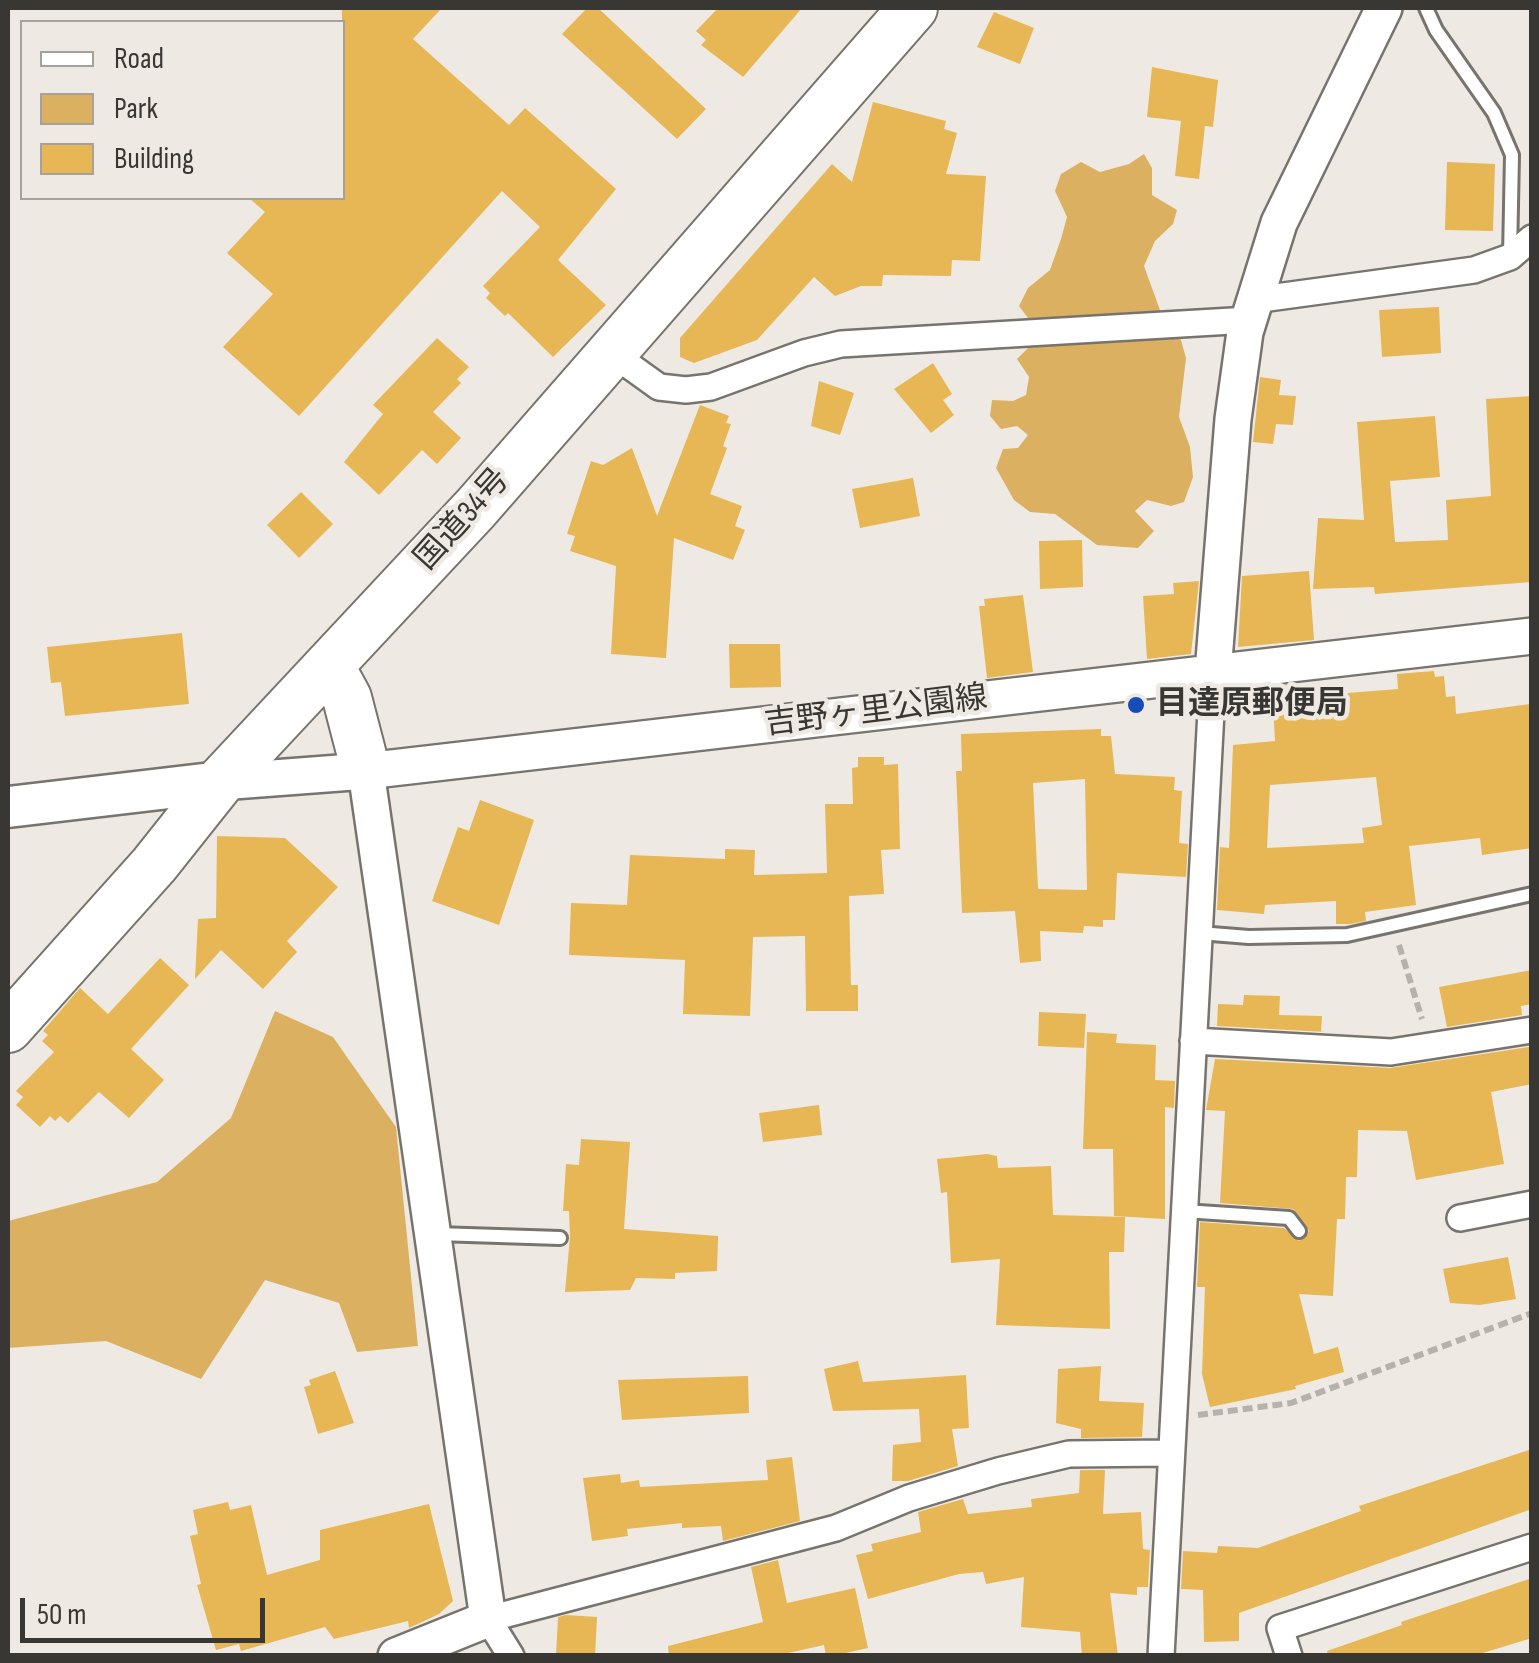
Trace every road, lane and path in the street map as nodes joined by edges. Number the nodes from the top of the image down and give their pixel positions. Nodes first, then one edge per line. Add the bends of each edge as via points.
1 (913, 8) edge
2 (1384, 8) edge
3 (1426, 8) edge
4 (1532, 238) edge
5 (1510, 257) junction
6 (1251, 310) junction
7 (609, 351) junction
8 (1532, 636) edge
9 (329, 665) junction
10 (1213, 673) junction
11 (366, 771) junction
12 (220, 782) junction
13 (8, 807) edge
14 (1532, 894) edge
15 (1393, 925) junction
16 (1198, 933) junction
17 (8, 1028) edge
18 (1532, 1030) edge
19 (1193, 1041) junction
20 (1418, 1051) junction
21 (1532, 1204) edge
22 (1184, 1211) junction
23 (1460, 1218) dead end
24 (1298, 1230) dead end
25 (431, 1233) junction
26 (560, 1238) dead end
27 (1532, 1312) edge
28 (1172, 1416) junction
29 (1168, 1453) junction
30 (1532, 1547) edge
31 (488, 1620) junction
32 (396, 1656) edge
33 (511, 1656) edge
34 (1160, 1656) edge
35 (1290, 1656) edge

1 - 7 highway, 国道34号
2 - 6 street via 1279,223
3 - 5 lane via 1494,114 1512,155
4 - 5 street
5 - 6 street via 1474,270
6 - 7 street via 841,344 686,390 658,387
6 - 10 street via 1233,419
7 - 9 highway, 国道34号 via 476,508
8 - 10 street, 吉野ヶ里公園線
9 - 11 highway via 347,698
9 - 12 highway, 国道34号
10 - 11 street, 吉野ヶ里公園線
10 - 16 street
11 - 12 street, 吉野ヶ里公園線
11 - 25 street
12 - 13 main road
12 - 17 highway, 国道34号
14 - 15 lane
15 - 16 lane via 1347,935
15 - 20 path via 1426,1033
16 - 19 street
18 - 20 street
19 - 20 street
19 - 22 street
21 - 23 street
22 - 24 lane via 1289,1218
22 - 28 street
25 - 26 lane
25 - 31 street
27 - 28 path via 1291,1403
28 - 29 street
29 - 31 street via 1069,1454 998,1470 836,1528
29 - 34 street
30 - 35 street via 1280,1628
31 - 32 street
31 - 33 street

